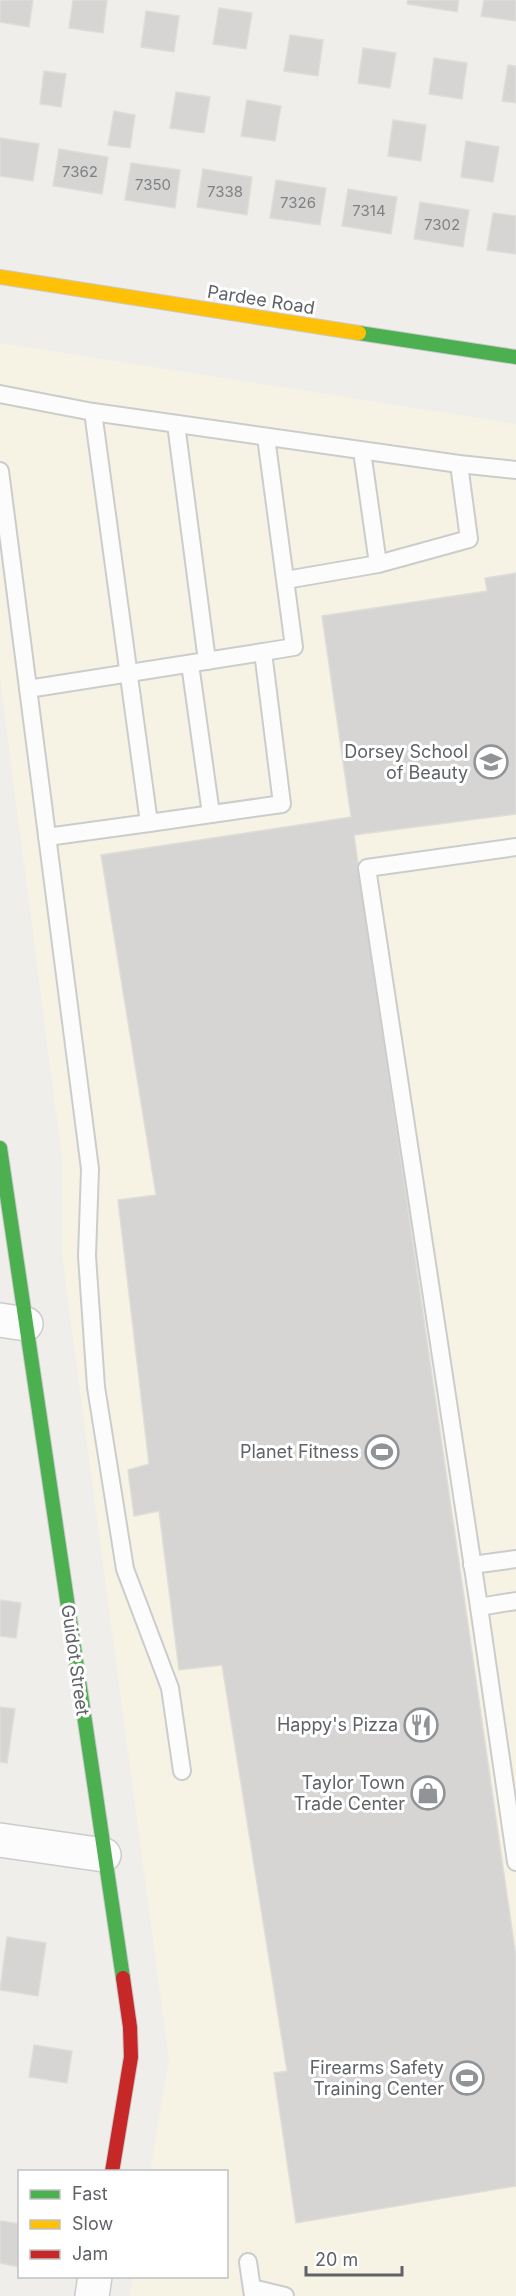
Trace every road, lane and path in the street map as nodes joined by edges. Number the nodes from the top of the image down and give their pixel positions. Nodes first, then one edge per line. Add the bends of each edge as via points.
1 (0, 277) edge
2 (516, 357) edge
3 (0, 394) edge
4 (93, 412) junction
5 (176, 424) junction
6 (266, 437) junction
7 (362, 451) junction
8 (459, 464) junction
9 (516, 470) edge
10 (0, 471) edge
11 (378, 564) junction
12 (286, 580) junction
13 (263, 652) junction
14 (207, 661) junction
15 (190, 664) junction
16 (128, 673) junction
17 (28, 689) junction
18 (211, 814) junction
19 (148, 823) junction
20 (47, 837) junction
21 (516, 848) edge
22 (0, 1148) edge
23 (13, 1322) edge
24 (516, 1559) edge
25 (472, 1565) junction
26 (516, 1601) edge
27 (479, 1607) junction
28 (182, 1771) dead end
29 (0, 1840) edge
30 (104, 1855) junction
31 (516, 1862) edge
32 (112, 2170) edge
33 (248, 2262) dead end
34 (95, 2278) edge
35 (252, 2292) edge
36 (92, 2296) edge
37 (285, 2296) edge

1 - 2 street, Pardee Road
3 - 4 lane
4 - 5 lane
4 - 16 lane
5 - 6 lane
5 - 14 lane
6 - 7 lane
6 - 12 lane
7 - 8 lane
7 - 11 lane
8 - 9 lane
8 - 11 lane via 470,539
10 - 17 lane
11 - 12 lane
12 - 13 lane via 294,647
13 - 14 lane
13 - 18 lane via 282,804
14 - 15 lane
15 - 16 lane
15 - 18 lane
16 - 17 lane
16 - 19 lane
17 - 20 lane
18 - 19 lane
19 - 20 lane
20 - 28 lane via 90,1169 87,1256 96,1387 125,1569 170,1688
21 - 25 lane via 367,868
22 - 23 street, Guidot Street
23 - 30 street, Guidot Street
24 - 25 lane
25 - 27 lane
26 - 27 lane
27 - 31 lane
29 - 30 street
30 - 32 street, Guidot Street via 131,2057
33 - 35 lane
34 - 36 street
35 - 37 lane

